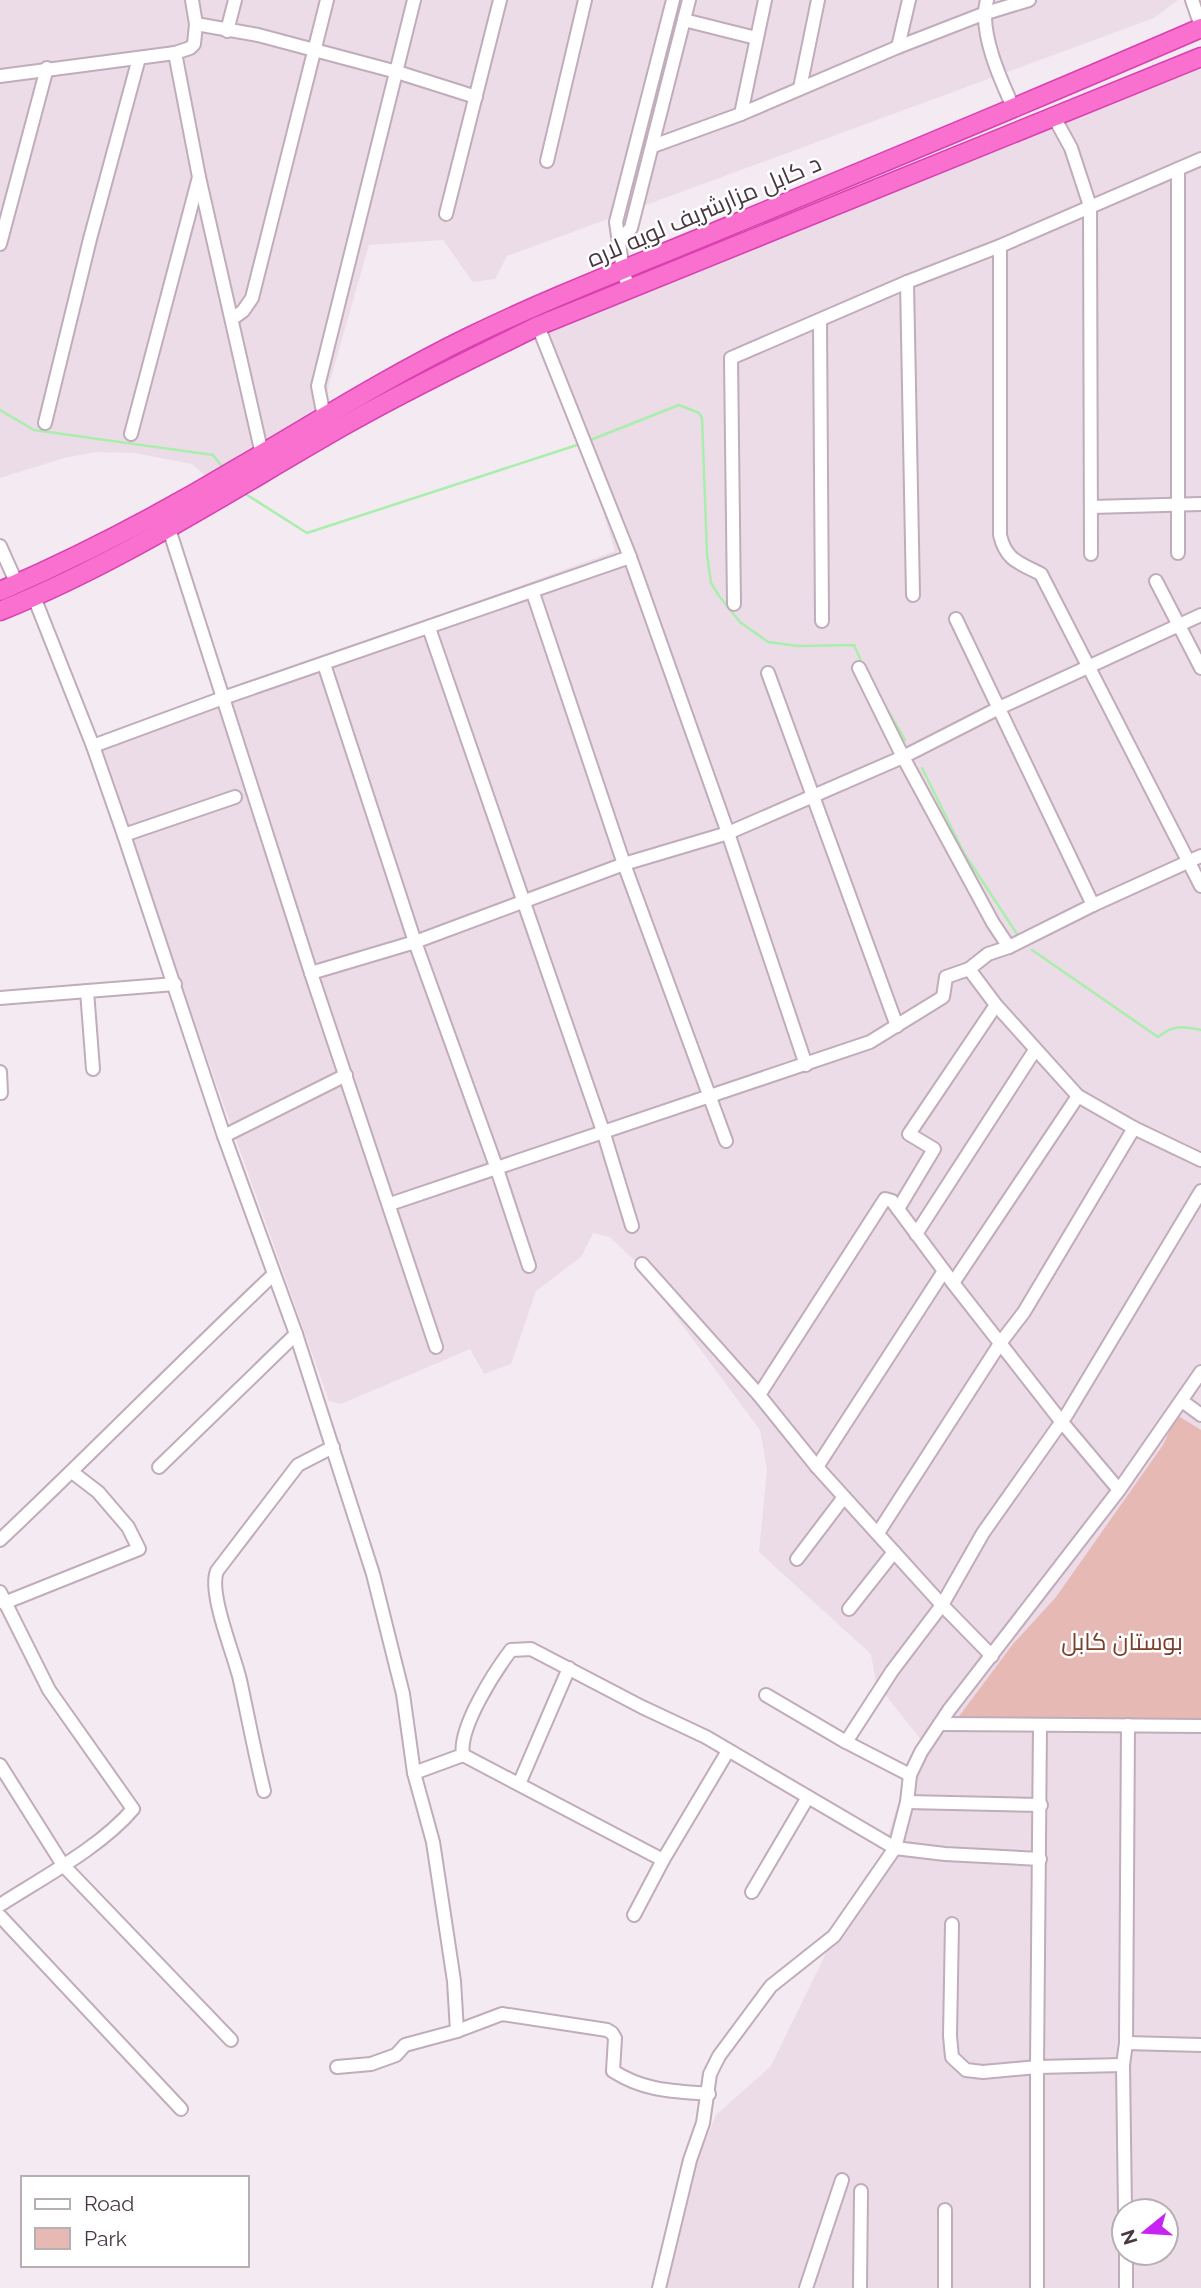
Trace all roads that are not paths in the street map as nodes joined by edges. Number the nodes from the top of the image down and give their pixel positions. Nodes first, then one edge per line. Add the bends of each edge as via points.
1 (192, 0) edge
2 (235, 0) edge
3 (327, 0) edge
4 (414, 0) edge
5 (500, 0) edge
6 (586, 0) edge
7 (673, 0) edge
8 (689, 0) edge
9 (765, 0) edge
10 (818, 0) edge
11 (909, 0) edge
12 (987, 0) edge
13 (1030, 0) edge
14 (1192, 0) edge
15 (983, 14) junction
16 (684, 20) junction
17 (196, 24) junction
18 (1201, 27) edge
19 (227, 31) junction
20 (756, 38) junction
21 (898, 47) junction
22 (315, 50) junction
23 (175, 53) junction
24 (1201, 57) edge
25 (139, 58) junction
26 (47, 68) junction
27 (397, 72) junction
28 (0, 76) edge
29 (800, 88) junction
30 (475, 97) junction
31 (1014, 109) junction
32 (741, 114) junction
33 (1054, 117) junction
34 (653, 146) junction
35 (634, 157) junction
36 (1201, 159) edge
37 (547, 161) dead end
38 (649, 161) junction
39 (1178, 169) junction
40 (199, 177) junction
41 (1090, 206) junction
42 (446, 214) dead end
43 (620, 241) junction
44 (0, 244) edge
45 (1000, 246) junction
46 (623, 271) junction
47 (907, 282) junction
48 (629, 289) junction
49 (232, 318) junction
50 (820, 321) junction
51 (538, 326) junction
52 (472, 336) junction
53 (480, 354) junction
54 (324, 417) junction
55 (45, 424) dead end
56 (131, 434) dead end
57 (262, 454) junction
58 (244, 475) junction
59 (210, 495) junction
60 (1201, 504) edge
61 (1179, 505) junction
62 (1091, 506) junction
63 (149, 518) junction
64 (163, 532) junction
65 (0, 546) edge
66 (1178, 553) dead end
67 (1091, 554) dead end
68 (630, 558) junction
69 (40, 573) junction
70 (1156, 581) dead end
71 (8, 587) edge
72 (533, 593) junction
73 (41, 594) junction
74 (913, 595) dead end
75 (734, 604) dead end
76 (0, 611) edge
77 (1201, 615) edge
78 (956, 619) dead end
79 (822, 621) dead end
80 (1178, 625) junction
81 (429, 628) junction
82 (324, 664) junction
83 (1090, 665) junction
84 (859, 668) dead end
85 (1201, 668) edge
86 (768, 673) dead end
87 (223, 698) junction
88 (999, 708) junction
89 (93, 746) junction
90 (903, 757) junction
91 (235, 797) dead end
92 (814, 797) junction
93 (728, 833) junction
94 (124, 835) junction
95 (1195, 859) edge
96 (625, 864) junction
97 (1201, 886) edge
98 (524, 902) junction
99 (1093, 905) junction
100 (415, 942) junction
101 (1009, 947) junction
102 (969, 969) junction
103 (311, 973) junction
104 (175, 984) junction
105 (87, 991) junction
106 (0, 998) edge
107 (996, 1006) junction
108 (897, 1026) junction
109 (1035, 1050) junction
110 (806, 1065) junction
111 (93, 1069) dead end
112 (0, 1072) edge
113 (346, 1075) junction
114 (2, 1093) edge
115 (710, 1096) junction
116 (1078, 1096) junction
117 (1134, 1128) junction
118 (604, 1133) junction
119 (224, 1136) junction
120 (726, 1141) dead end
121 (1201, 1160) edge
122 (497, 1169) junction
123 (1201, 1191) edge
124 (390, 1205) junction
125 (898, 1209) junction
126 (632, 1226) dead end
127 (916, 1234) junction
128 (642, 1264) dead end
129 (528, 1266) dead end
130 (944, 1271) junction
131 (274, 1275) junction
132 (953, 1283) junction
133 (296, 1334) junction
134 (1001, 1342) junction
135 (436, 1347) dead end
136 (1201, 1372) edge
137 (759, 1395) junction
138 (1182, 1401) junction
139 (1201, 1415) edge
140 (1061, 1422) junction
141 (333, 1447) junction
142 (159, 1467) dead end
143 (817, 1468) junction
144 (72, 1472) junction
145 (1119, 1490) junction
146 (844, 1497) junction
147 (878, 1533) junction
148 (0, 1540) edge
149 (894, 1552) junction
150 (797, 1559) dead end
151 (2, 1598) edge
152 (942, 1605) junction
153 (849, 1609) dead end
154 (992, 1656) junction
155 (569, 1668) junction
156 (766, 1695) dead end
157 (940, 1724) junction
158 (1128, 1725) junction
159 (1040, 1726) junction
160 (1201, 1726) edge
161 (846, 1742) junction
162 (728, 1751) junction
163 (463, 1755) junction
164 (0, 1765) edge
165 (414, 1773) junction
166 (909, 1775) junction
167 (519, 1784) junction
168 (264, 1791) dead end
169 (808, 1797) junction
170 (907, 1802) junction
171 (1041, 1805) junction
172 (895, 1848) junction
173 (1040, 1859) junction
174 (663, 1860) junction
175 (63, 1865) junction
176 (752, 1892) dead end
177 (0, 1905) edge
178 (634, 1915) dead end
179 (0, 1916) edge
180 (952, 1924) dead end
181 (457, 2031) junction
182 (231, 2040) dead end
183 (1126, 2043) junction
184 (1201, 2045) edge
185 (1123, 2065) junction
186 (337, 2067) dead end
187 (1037, 2067) junction
188 (709, 2094) junction
189 (181, 2109) dead end
190 (842, 2180) dead end
191 (862, 2191) dead end
192 (1125, 2197) edge
193 (945, 2210) dead end
194 (1126, 2267) edge
195 (661, 2287) edge
196 (806, 2288) edge
197 (860, 2288) edge
198 (945, 2288) edge
199 (1037, 2288) edge
200 (1126, 2288) edge

1 - 17 street
2 - 19 street
3 - 22 street
4 - 27 street
5 - 30 street
6 - 37 street
7 - 35 street
8 - 16 street
9 - 20 street
10 - 29 street
11 - 21 street
12 - 15 street
13 - 15 street
14 - 18 street
15 - 21 street
15 - 31 street via 1000,79
16 - 20 street
16 - 34 street
17 - 19 street
17 - 23 street via 194,44
18 - 31 highway, د کابل مزارشریف لویه لاره
19 - 22 street
20 - 32 street
21 - 29 street
22 - 27 street
22 - 49 street via 252,298
23 - 25 street
23 - 40 street
24 - 33 highway, د کابل مزارشریف لویه لاره
25 - 26 street
25 - 55 street
26 - 28 street
26 - 44 street
27 - 30 street
27 - 54 street via 318,386
29 - 32 street
30 - 42 street
31 - 46 highway, د کابل مزارشریف لویه لاره
32 - 34 street
33 - 41 street via 1071,148
33 - 48 highway, د کابل مزارشریف لویه لاره
34 - 38 street
35 - 38 street
35 - 43 street via 616,222
36 - 39 street
38 - 43 street via 631,228
39 - 41 street
39 - 61 street
40 - 49 street
40 - 56 street
41 - 45 street
41 - 62 street
43 - 46 street
45 - 47 street
45 - 83 street via 1002,546 1010,558 1041,574
46 - 48 street
46 - 52 highway, د کابل مزارشریف لویه لاره
47 - 50 street
47 - 74 street
48 - 51 highway, د کابل مزارشریف لویه لاره
49 - 57 street
50 - 75 street via 731,358
50 - 79 street
51 - 53 highway, د کابل مزارشریف لویه لاره
51 - 68 street
52 - 53 highway
52 - 54 highway, د کابل مزارشریف لویه لاره
53 - 58 highway, د کابل مزارشریف لویه لاره
54 - 57 highway, د کابل مزارشریف لویه لاره
57 - 58 highway, د کابل مزارشریف لویه لاره
58 - 59 highway
59 - 63 highway
59 - 64 highway
60 - 61 street
61 - 62 street
61 - 66 street
62 - 67 street
63 - 64 highway
63 - 69 highway
64 - 73 highway
64 - 87 street
65 - 71 street
68 - 72 street
68 - 93 street
69 - 71 highway
69 - 73 highway
70 - 80 street
72 - 81 street
72 - 96 street
73 - 76 highway
73 - 89 street
77 - 80 street
78 - 88 street
80 - 83 street
80 - 85 street
81 - 82 street
81 - 98 street
82 - 87 street
82 - 100 street
83 - 88 street
83 - 95 street
84 - 90 street
86 - 92 street
87 - 89 street
87 - 103 street
88 - 90 street
88 - 99 street
89 - 94 street
90 - 92 street
90 - 101 street
91 - 94 street
92 - 93 street
92 - 108 street
93 - 96 street
93 - 110 street
94 - 104 street
95 - 97 street
95 - 99 street
96 - 98 street
96 - 115 street
98 - 100 street
98 - 118 street
99 - 101 street
100 - 103 street
100 - 122 street
101 - 102 street via 988,954
102 - 107 street
102 - 108 street via 946,977 943,997
103 - 113 street
104 - 105 street
104 - 119 street
105 - 106 street
105 - 111 street
107 - 109 street
107 - 125 street via 909,1134 934,1149
108 - 110 street via 870,1042
109 - 116 street
109 - 127 street
110 - 115 street
112 - 114 street
113 - 119 street
113 - 124 street
115 - 118 street
115 - 120 street
116 - 117 street
116 - 132 street
117 - 121 street
117 - 134 street via 1024,1312
118 - 122 street
118 - 126 street
119 - 131 street
122 - 124 street
122 - 129 street
123 - 140 street
124 - 135 street
125 - 127 street
125 - 137 street via 885,1199
127 - 130 street
128 - 137 street
130 - 132 street
130 - 143 street
131 - 133 street
131 - 144 street
132 - 134 street
133 - 141 street
133 - 142 street
134 - 140 street
134 - 147 street
136 - 138 street
137 - 143 street
138 - 139 street
138 - 145 street
140 - 145 street
140 - 152 street via 983,1532
141 - 165 street via 373,1574 403,1694
141 - 168 street via 298,1465 214,1578
143 - 146 street
144 - 148 street
144 - 151 street via 98,1492 128,1527 139,1549
145 - 154 street
146 - 147 street
146 - 150 street
147 - 149 street
149 - 152 street
149 - 153 street
151 - 175 street via 49,1690 133,1809 124,1821
152 - 154 street
152 - 161 street
154 - 157 street
155 - 162 street
155 - 163 street via 531,1649 511,1650 476,1708 463,1741
155 - 167 street
156 - 161 street
157 - 159 street
157 - 166 street
158 - 159 street
158 - 160 street
158 - 183 street
159 - 171 street
161 - 166 street
162 - 169 street
162 - 174 street
163 - 165 street
163 - 167 street
164 - 175 street
165 - 181 street via 433,1842
166 - 170 street
167 - 174 street
169 - 172 street
169 - 176 street
170 - 171 street
170 - 172 street
171 - 173 street
172 - 173 street
172 - 188 street via 834,1936 771,1986 719,2056 710,2074
173 - 187 street
174 - 178 street
175 - 177 street
175 - 182 street
179 - 189 street
180 - 187 street via 952,2057 965,2070
181 - 186 street via 405,2045 396,2055 371,2064
181 - 188 street via 502,2014 607,2030 615,2038 613,2071 628,2081 645,2088
183 - 184 street
183 - 185 street
185 - 187 street
185 - 192 street
187 - 199 street
188 - 195 street
190 - 196 street
191 - 197 street
193 - 198 street
194 - 200 street

